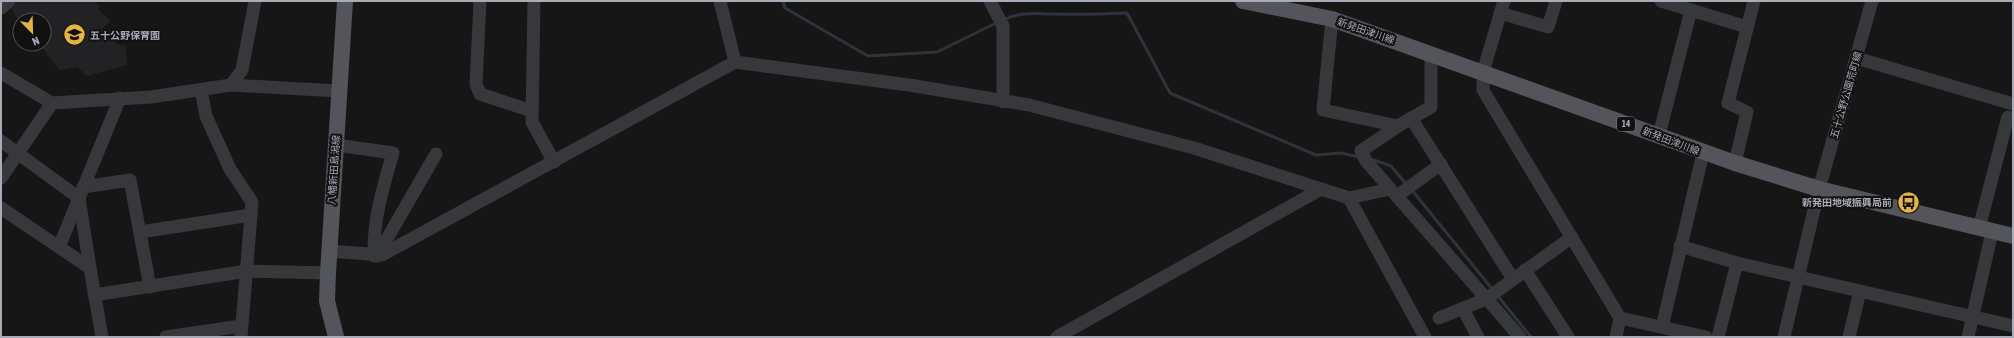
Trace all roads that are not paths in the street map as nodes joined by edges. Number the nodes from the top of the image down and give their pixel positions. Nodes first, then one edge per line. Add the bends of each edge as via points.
1 (9, 1) edge
2 (255, 1) edge
3 (345, 1) edge
4 (480, 1) edge
5 (534, 1) edge
6 (720, 1) edge
7 (990, 1) edge
8 (1243, 1) edge
9 (1556, 1) edge
10 (1661, 1) edge
11 (1754, 1) edge
12 (1872, 1) edge
13 (1270, 4) edge
14 (1502, 7) edge
15 (1, 8) edge
16 (1691, 10) junction
17 (1332, 19) junction
18 (1747, 27) junction
19 (1431, 53) junction
20 (1856, 58) junction
21 (735, 62) junction
22 (1483, 72) junction
23 (1, 73) edge
24 (231, 85) junction
25 (201, 90) junction
26 (339, 91) junction
27 (120, 98) junction
28 (1002, 102) junction
29 (52, 103) junction
30 (2013, 104) edge
31 (532, 111) junction
32 (2008, 117) dead end
33 (1411, 118) junction
34 (1398, 126) junction
35 (1659, 135) junction
36 (1, 141) edge
37 (336, 145) junction
38 (18, 152) junction
39 (1703, 153) junction
40 (436, 154) dead end
41 (554, 162) junction
42 (1735, 163) junction
43 (1441, 164) junction
44 (1, 178) edge
45 (1321, 189) junction
46 (1819, 189) junction
47 (81, 192) junction
48 (1394, 192) junction
49 (1350, 198) junction
50 (1, 208) edge
51 (251, 215) junction
52 (1986, 230) junction
53 (140, 232) junction
54 (2013, 236) edge
55 (1572, 237) junction
56 (1680, 246) junction
57 (59, 247) junction
58 (329, 251) junction
59 (375, 256) junction
60 (1736, 263) junction
61 (90, 268) junction
62 (1525, 270) junction
63 (247, 271) junction
64 (328, 273) junction
65 (1799, 277) junction
66 (1513, 279) junction
67 (150, 287) junction
68 (1860, 291) junction
69 (94, 296) junction
70 (1486, 300) junction
71 (1463, 309) junction
72 (1973, 316) junction
73 (1439, 318) dead end
74 (1620, 318) junction
75 (2013, 326) edge
76 (1662, 327) junction
77 (241, 331) edge
78 (102, 337) edge
79 (166, 337) edge
80 (336, 337) edge
81 (1057, 337) edge
82 (1425, 337) edge
83 (1478, 337) edge
84 (1520, 337) edge
85 (1568, 337) edge
86 (1616, 337) edge
87 (1706, 337) edge
88 (1718, 337) edge
89 (1784, 337) edge
90 (1849, 337) edge
91 (1968, 337) edge

1 - 15 street
2 - 24 street via 242,70
3 - 26 main road, 八幡新田島潟線
4 - 31 street via 476,84 480,94
5 - 31 street
6 - 21 street
7 - 28 street via 1003,26
8 - 13 main road, 新発田津川線 / 14
9 - 14 street via 1548,26
10 - 16 street
11 - 18 street
12 - 20 street, 五十公野公園荒町線
13 - 17 main road, 新発田津川線 / 14
14 - 22 street
16 - 18 street
16 - 35 street
17 - 19 main road, 新発田津川線 / 14
17 - 34 street via 1323,110
18 - 42 street via 1728,102 1747,112
19 - 22 main road, 新発田津川線 / 14
19 - 33 street via 1431,107
20 - 30 street
20 - 46 street, 五十公野公園荒町線
21 - 28 street via 909,86
21 - 41 street
22 - 35 main road, 新発田津川線 / 14
22 - 55 street via 1483,90
23 - 29 street
24 - 25 street
24 - 26 street
25 - 27 street via 151,97
25 - 51 street via 206,116 230,169 252,202
26 - 37 main road, 八幡新田島潟線
27 - 29 street
27 - 47 street
28 - 45 street via 1028,105 1194,148
29 - 38 street
31 - 41 street via 532,122
32 - 52 street
33 - 34 street
33 - 43 street
34 - 48 street via 1361,151
35 - 39 main road, 新発田津川線 / 14
36 - 38 street
37 - 58 main road, 八幡新田島潟線
37 - 59 street via 393,153 380,196 374,238
38 - 44 street
38 - 47 street
39 - 42 main road, 新発田津川線 / 14
39 - 56 street
40 - 59 street
41 - 59 street via 382,255
42 - 46 main road, 新発田津川線 / 14
43 - 48 street
43 - 66 street
45 - 49 street
45 - 81 street
46 - 52 main road, 新発田津川線 / 14
46 - 65 street, 五十公野公園荒町線
47 - 53 street via 130,180
47 - 57 street
47 - 61 street
48 - 49 street
48 - 70 street
49 - 82 street
50 - 57 street
51 - 53 street
51 - 63 street
52 - 54 main road, 新発田津川線 / 14
52 - 72 street
53 - 67 street
55 - 62 street
55 - 74 street
56 - 60 street
56 - 76 street
57 - 61 street
58 - 59 street
58 - 64 main road, 八幡新田島潟線
60 - 65 street
60 - 88 street
61 - 69 street
62 - 66 street
62 - 85 street
63 - 64 street
63 - 67 street
63 - 77 street
64 - 80 main road, 八幡新田島潟線 via 327,300
65 - 68 street
65 - 89 street, 五十公野公園荒町線
66 - 70 street
67 - 69 street
68 - 72 street
68 - 90 street
69 - 78 street
70 - 71 street
70 - 84 street
71 - 73 street
71 - 83 street
72 - 75 street
72 - 91 street
74 - 76 street
74 - 86 street
76 - 87 street
77 - 79 street

